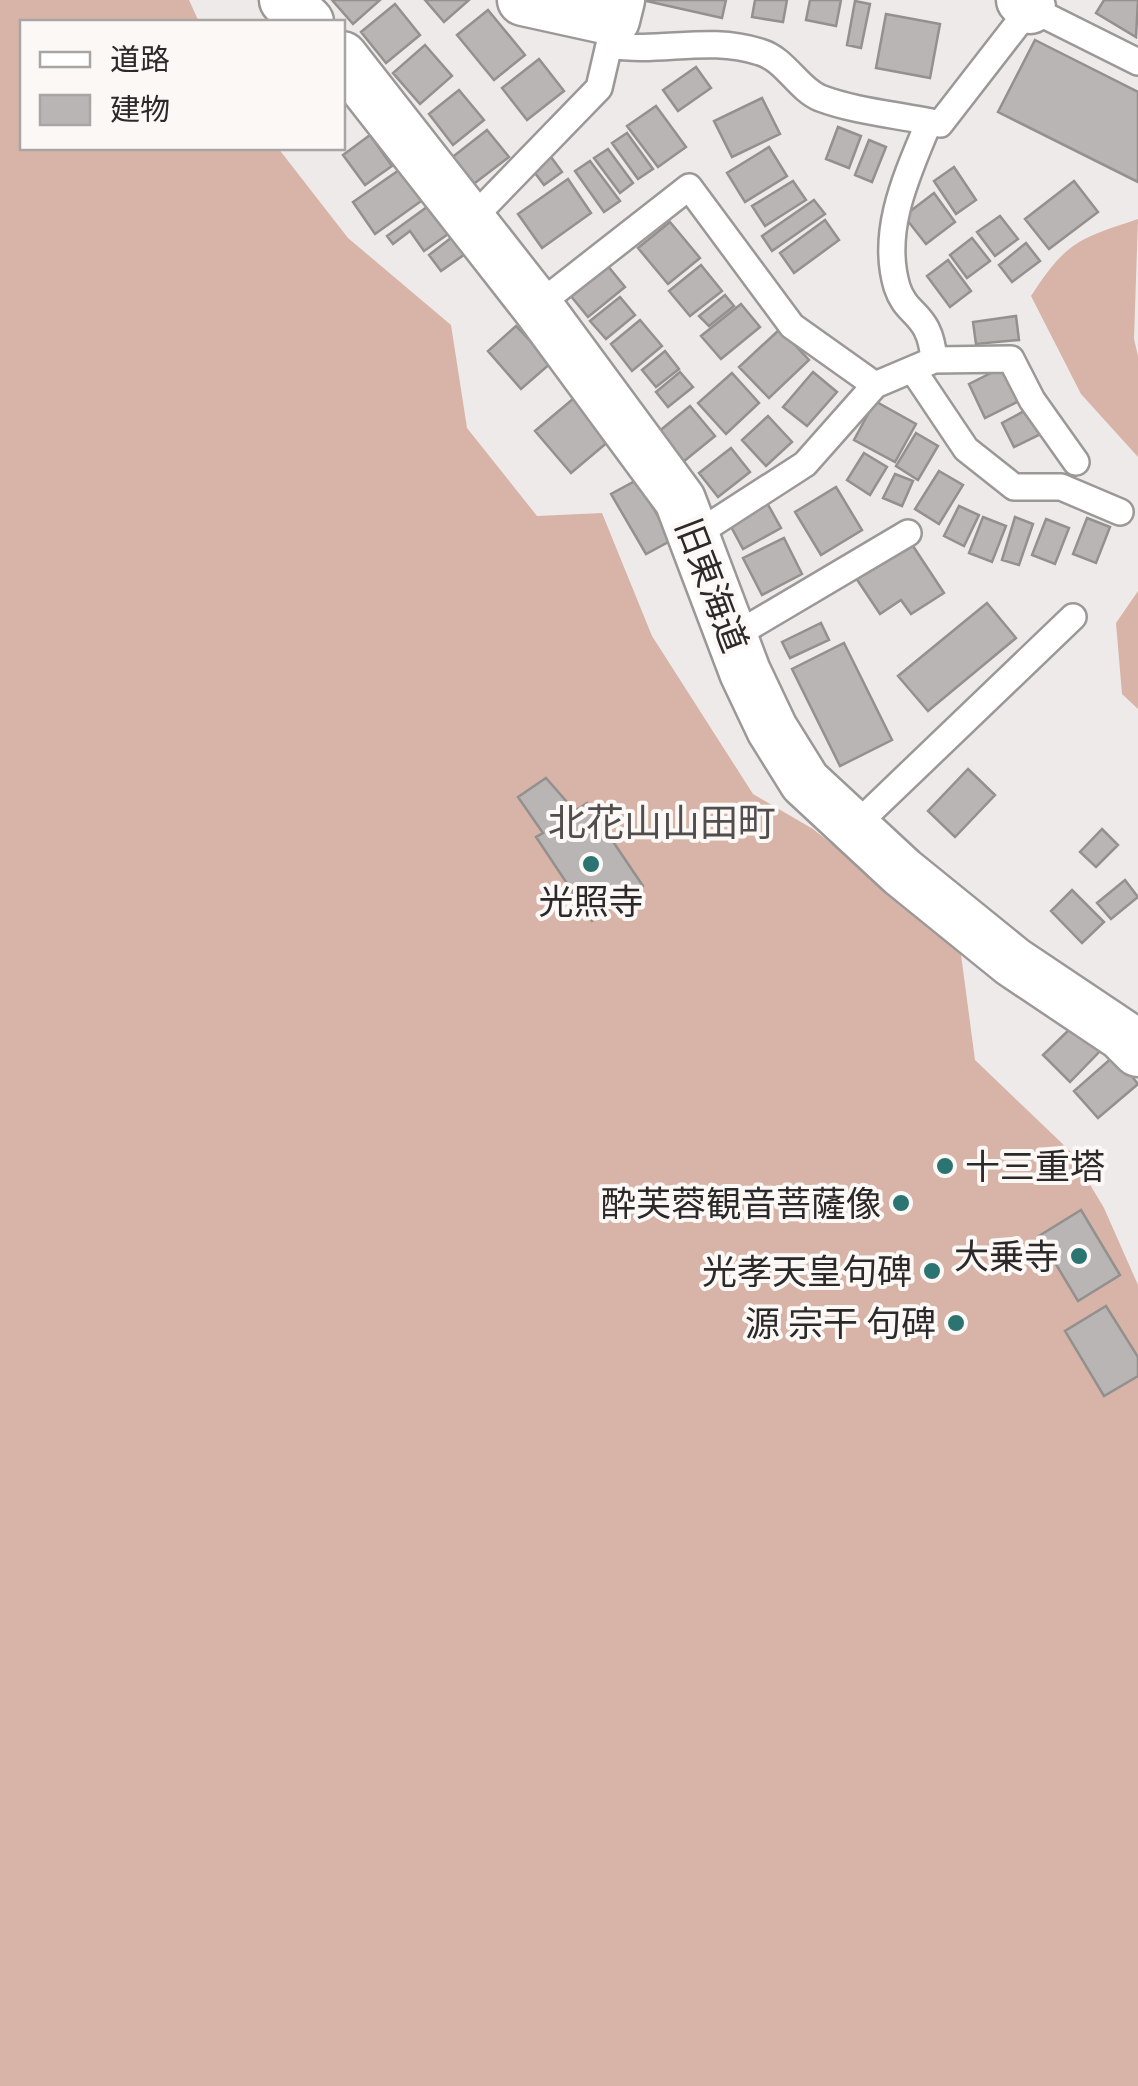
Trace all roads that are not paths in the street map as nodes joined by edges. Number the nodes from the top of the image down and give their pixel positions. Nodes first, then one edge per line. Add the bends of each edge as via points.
1 (285, 0) edge
2 (524, 0) edge
3 (1026, 4) edge
4 (306, 20) edge
5 (614, 22) edge
6 (345, 60) edge
7 (1138, 62) edge
8 (929, 122) junction
9 (469, 222) junction
10 (538, 306) junction
11 (924, 365) junction
12 (875, 385) junction
13 (1076, 462) dead end
14 (1120, 512) dead end
15 (908, 533) dead end
16 (695, 535) junction
17 (1074, 618) dead end
18 (734, 636) junction
19 (854, 827) junction
20 (1138, 1051) edge

1 - 4 street
2 - 5 street
3 - 7 lane
3 - 8 lane via 940,124
5 - 8 lane via 639,50 698,41 762,52 816,97
5 - 9 lane via 599,88
6 - 9 street, 旧東海道
8 - 11 lane via 900,193 892,242 897,290 932,332
9 - 10 street, 旧東海道
10 - 12 lane via 689,187 792,326
10 - 16 street, 旧東海道 via 680,500
11 - 12 lane
11 - 13 lane via 1011,359
11 - 14 lane via 966,449 1014,487 1061,486
12 - 16 lane via 805,464
15 - 18 lane
16 - 18 street, 旧東海道
17 - 19 lane
18 - 19 street, 旧東海道 via 772,730 805,782
19 - 20 street, 旧東海道 via 1013,962

